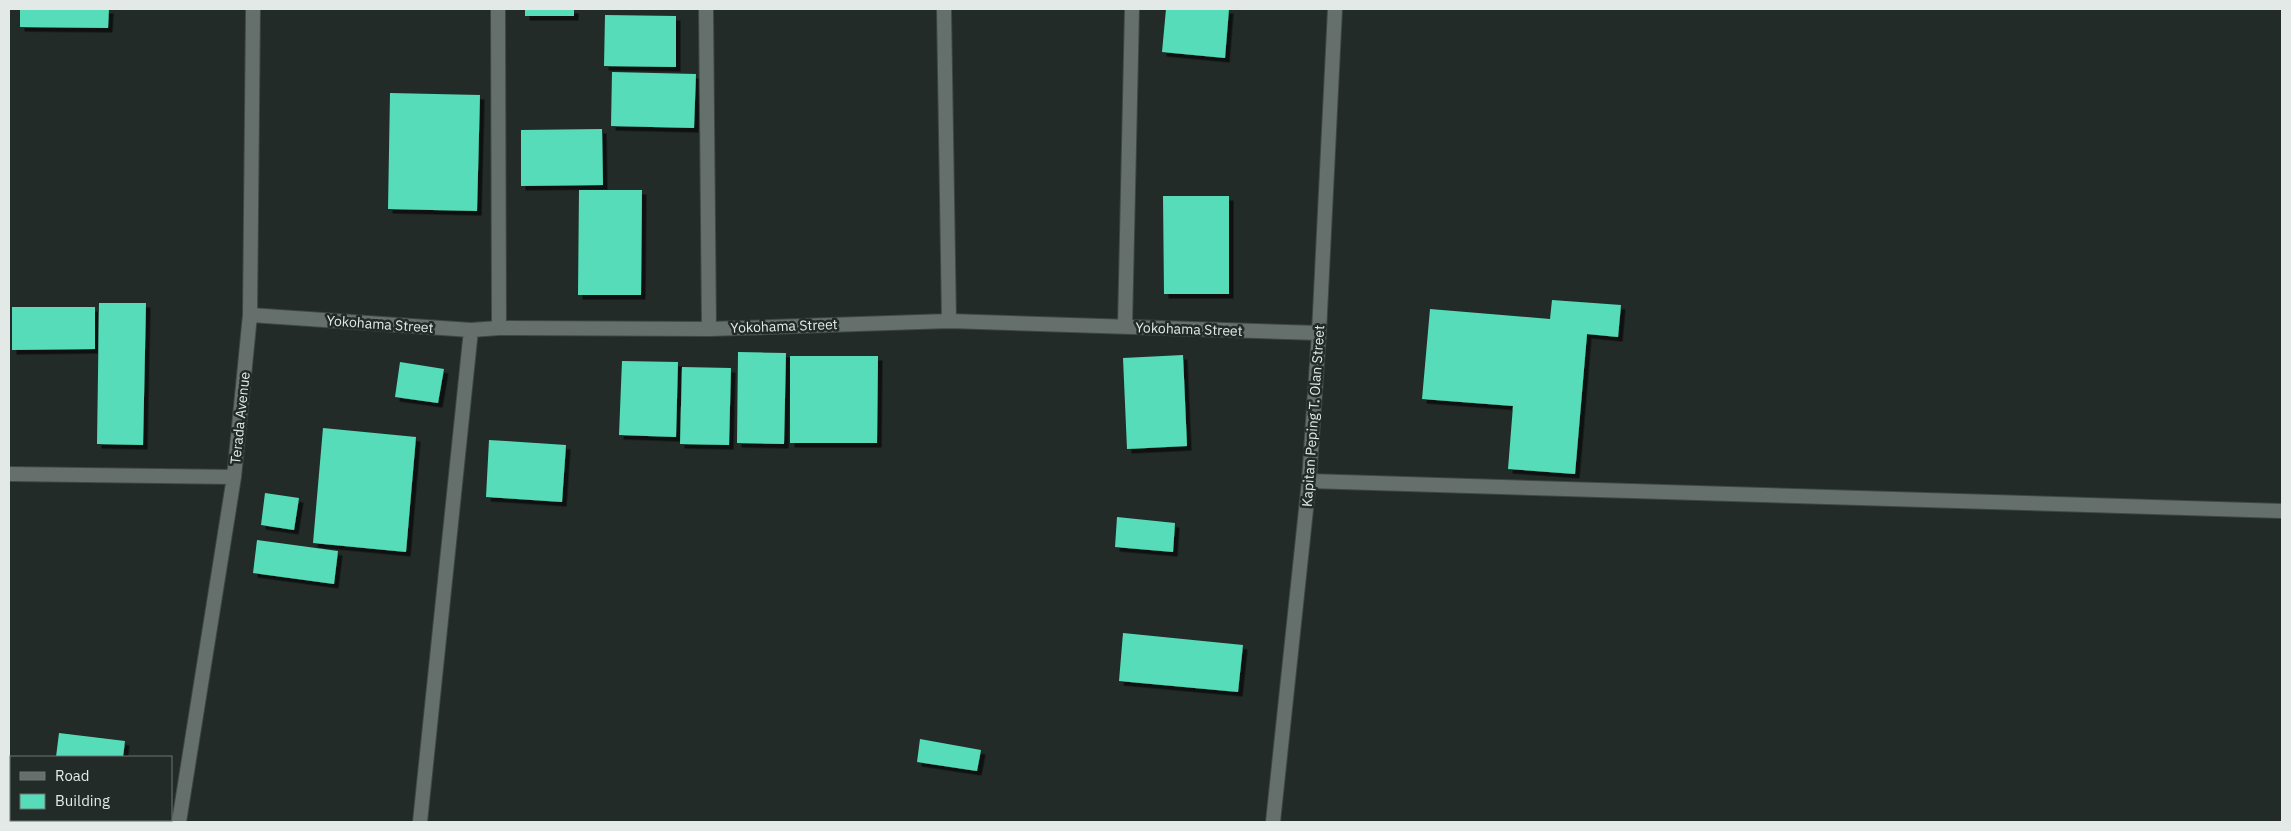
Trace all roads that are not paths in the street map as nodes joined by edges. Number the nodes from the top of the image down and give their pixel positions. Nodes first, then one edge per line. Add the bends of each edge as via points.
1 (253, 9) edge
2 (498, 9) edge
3 (706, 9) edge
4 (944, 9) edge
5 (1132, 9) edge
6 (1335, 9) edge
7 (250, 315) junction
8 (949, 321) junction
9 (1125, 326) junction
10 (499, 328) junction
11 (709, 328) junction
12 (471, 330) junction
13 (1319, 333) junction
14 (9, 474) edge
15 (234, 477) junction
16 (1309, 481) junction
17 (2282, 511) edge
18 (179, 822) edge
19 (420, 822) edge
20 (1273, 822) edge

1 - 7 street, Terada Avenue
2 - 10 street
3 - 11 street
4 - 8 street
5 - 9 street
6 - 13 street, Kapitan Peping T. Olan Street
7 - 12 street, Yokohama Street
7 - 15 street, Terada Avenue
8 - 9 street, Yokohama Street
8 - 11 street, Yokohama Street
9 - 13 street, Yokohama Street
10 - 11 street, Yokohama Street
10 - 12 street, Yokohama Street
12 - 19 street
13 - 16 street, Kapitan Peping T. Olan Street
14 - 15 street
15 - 18 street, Terada Avenue
16 - 17 street
16 - 20 street, Kapitan Peping T. Olan Street

